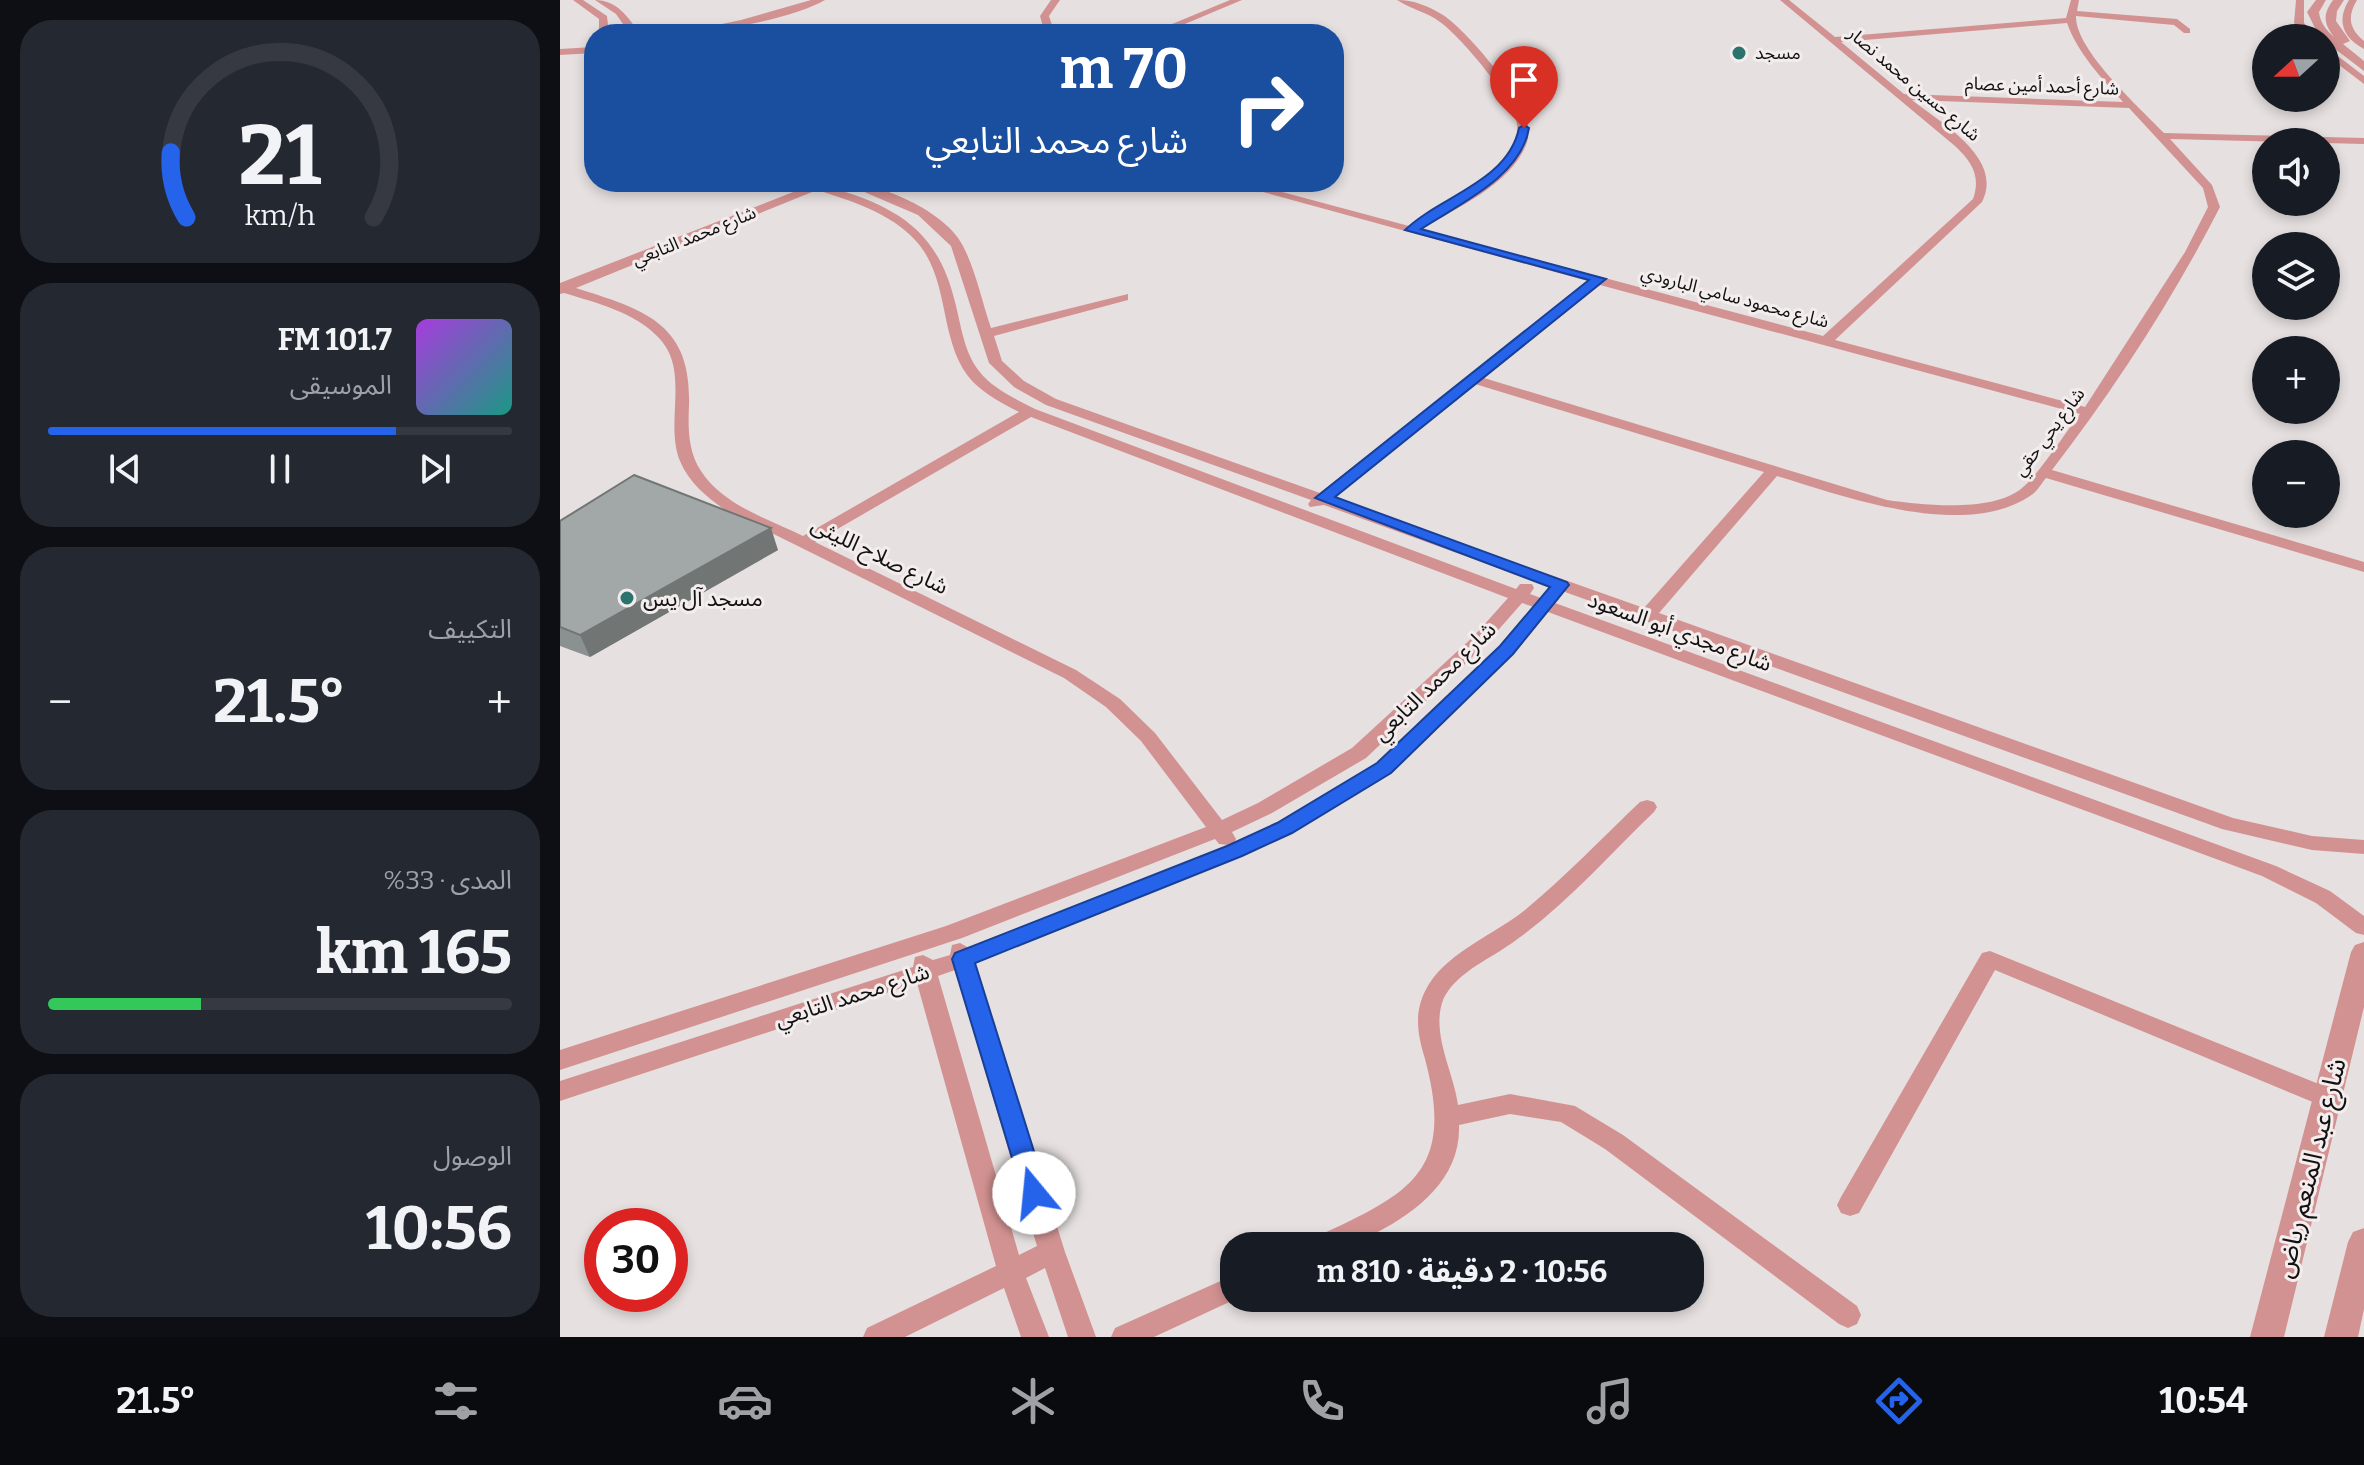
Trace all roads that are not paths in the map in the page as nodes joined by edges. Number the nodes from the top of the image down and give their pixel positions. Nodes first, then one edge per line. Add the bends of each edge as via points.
1 (577, 0) edge
2 (599, 0) edge
3 (1056, 0) edge
4 (1238, 0) edge
5 (1401, 0) edge
6 (1784, 0) edge
7 (2300, 0) edge
8 (2321, 0) edge
9 (2339, 0) edge
10 (2353, 0) edge
11 (827, 1) edge
12 (2072, 11) edge
13 (2297, 13) junction
14 (2314, 15) junction
15 (603, 24) edge
16 (628, 24) edge
17 (736, 24) edge
18 (759, 24) edge
19 (1045, 24) edge
20 (1178, 24) edge
21 (2300, 24) edge
22 (2187, 31) dead end
23 (1835, 40) junction
24 (2364, 46) edge
25 (584, 47) edge
26 (560, 49) edge
27 (2364, 56) edge
28 (2340, 61) edge
29 (2364, 67) edge
30 (2364, 81) edge
31 (1904, 97) junction
32 (2132, 105) junction
33 (2161, 136) junction
34 (2364, 141) edge
35 (789, 192) edge
36 (833, 192) edge
37 (872, 192) edge
38 (1269, 192) edge
39 (1411, 230) junction
40 (1599, 279) junction
41 (561, 286) edge
42 (1123, 297) dead end
43 (985, 334) junction
44 (1827, 340) junction
45 (1473, 379) junction
46 (1030, 412) junction
47 (2089, 412) junction
48 (1773, 471) junction
49 (2044, 472) junction
50 (1323, 498) junction
51 (1304, 513) junction
52 (804, 542) junction
53 (2364, 567) edge
54 (1535, 577) junction
55 (1561, 585) junction
56 (1519, 596) junction
57 (1545, 605) junction
58 (1648, 615) junction
59 (1647, 807) dead end
60 (2189, 810) junction
61 (1219, 830) junction
62 (2178, 837) junction
63 (2364, 847) edge
64 (1235, 851) junction
65 (2364, 927) edge
66 (954, 932) junction
67 (918, 945) junction
68 (2364, 952) edge
69 (963, 959) junction
70 (925, 972) junction
71 (560, 1060) edge
72 (560, 1091) edge
73 (2328, 1098) junction
74 (1450, 1117) junction
75 (1850, 1205) dead end
76 (1353, 1232) edge
77 (2364, 1242) edge
78 (1052, 1252) junction
79 (1011, 1272) junction
80 (1220, 1293) edge
81 (1848, 1315) dead end
82 (877, 1337) edge
83 (1035, 1337) edge
84 (1082, 1337) edge
85 (1125, 1337) edge
86 (2267, 1337) edge
87 (2341, 1337) edge

1 - 15 street via 600,13
2 - 16 street
3 - 19 street via 1045,9
4 - 20 street
5 - 39 street via 1430,10 1459,30 1520,114 1524,128 1512,159
6 - 23 street, شارع حسين محمد نصار
7 - 13 street
8 - 14 street
9 - 27 street via 2329,14 2332,28
10 - 24 street via 2344,26
11 - 17 street
11 - 18 street
12 - 22 street via 2174,21
12 - 23 street
12 - 32 street, شارع يحي حقي via 2086,52
13 - 14 street
13 - 21 street
14 - 29 street via 2323,34
23 - 31 street, شارع حسين محمد نصار
25 - 26 street
28 - 30 street
31 - 32 street, شارع أحمد أمين عصام
31 - 44 street, شارع حسين محمد نصار via 1973,157 1983,172 1984,186 1978,200
32 - 33 street, شارع يحي حقي
33 - 34 street
33 - 47 street, شارع يحي حقي via 2208,187 2214,207
35 - 41 street, شارع محمد التابعي
36 - 46 street, شارع مجدي أبو السعود via 893,217 921,239 938,266 971,370 995,393
37 - 43 street, شارع مجدي أبو السعود via 916,210 948,232 957,245
38 - 39 street, شارع محمود سامي البارودي
39 - 40 street, شارع محمود سامي البارودي
40 - 44 street, شارع محمود سامي البارودي
40 - 45 street
41 - 52 street, شارع صلاح الليثى via 629,312 665,336 682,368 682,439 695,475 731,507
42 - 43 street
43 - 50 street, شارع مجدي أبو السعود via 996,363 1051,402
44 - 47 street, شارع محمود سامي البارودي
45 - 48 street, شارع يحي حقي
45 - 50 street
46 - 51 street, شارع مجدي أبو السعود
46 - 52 street
47 - 49 street, شارع يحي حقي
48 - 49 street, شارع يحي حقي via 1885,504 1950,511 2006,502 2027,492
48 - 58 street
49 - 53 street
50 - 51 street
50 - 54 street, شارع مجدي أبو السعود
51 - 56 street, شارع مجدي أبو السعود
52 - 61 street, شارع صلاح الليثى via 1070,674 1113,703 1148,737
54 - 55 street, شارع مجدي أبو السعود
54 - 56 street, شارع محمد التابعي
55 - 57 street, شارع محمد التابعي
55 - 58 street, شارع مجدي أبو السعود
56 - 57 street, شارع مجدي أبو السعود
56 - 61 street, شارع محمد التابعي via 1430,689 1359,753
57 - 62 street, شارع مجدي أبو السعود
57 - 64 street, شارع محمد التابعي via 1477,680 1384,768 1285,828
58 - 60 street, شارع مجدي أبو السعود
59 - 74 street via 1517,929 1453,971 1432,998 1428,1030
60 - 62 street
60 - 63 street, شارع مجدي أبو السعود via 2270,836
61 - 64 street, شارع صلاح الليثى
61 - 66 street, شارع محمد التابعي
62 - 65 street, شارع مجدي أبو السعود via 2296,883
64 - 69 street, شارع محمد التابعي
66 - 67 street, شارع محمد التابعي
66 - 69 street
67 - 70 street
67 - 71 street, شارع محمد التابعي
68 - 73 street, شارع عبد المنعم رياض
69 - 70 street, شارع محمد التابعي
69 - 78 street
70 - 72 street, شارع محمد التابعي
70 - 79 street
73 - 75 street via 1990,959
73 - 86 street, شارع عبد المنعم رياض
74 - 76 street via 1442,1162 1420,1191 1390,1215
74 - 81 street via 1510,1104 1566,1113 1614,1142
77 - 87 street
78 - 79 street
78 - 84 street
79 - 82 street
79 - 83 street
80 - 85 street

